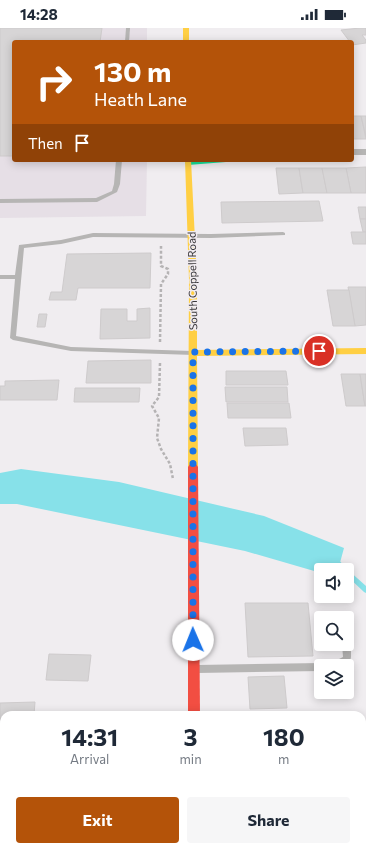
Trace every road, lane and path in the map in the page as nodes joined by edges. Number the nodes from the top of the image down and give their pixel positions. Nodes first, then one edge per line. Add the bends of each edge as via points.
1 (128, 28) edge
2 (186, 28) edge
3 (127, 40) edge
4 (186, 40) edge
5 (354, 152) edge
6 (366, 152) edge
7 (119, 162) edge
8 (188, 162) edge
9 (0, 201) edge
10 (283, 234) dead end
11 (191, 235) junction
12 (162, 236) junction
13 (0, 277) edge
14 (18, 277) junction
15 (366, 351) edge
16 (160, 352) junction
17 (193, 352) junction
18 (173, 478) dead end
19 (314, 667) edge
20 (194, 669) junction
21 (194, 711) edge

1 - 3 lane
2 - 4 street
5 - 6 street
7 - 9 lane via 114,192 97,200
8 - 11 street, South Coppell Road
10 - 11 lane
11 - 12 lane
11 - 17 street, South Coppell Road
12 - 14 lane via 93,236 21,246
12 - 16 path via 161,266 168,269 168,274 162,284
13 - 14 lane
14 - 16 lane via 13,338 71,349
15 - 17 street
16 - 17 lane
16 - 18 path via 159,397 152,406 160,418 157,438 170,464
17 - 20 street, South Coppell Road
19 - 20 lane
20 - 21 street, South Coppell Road

